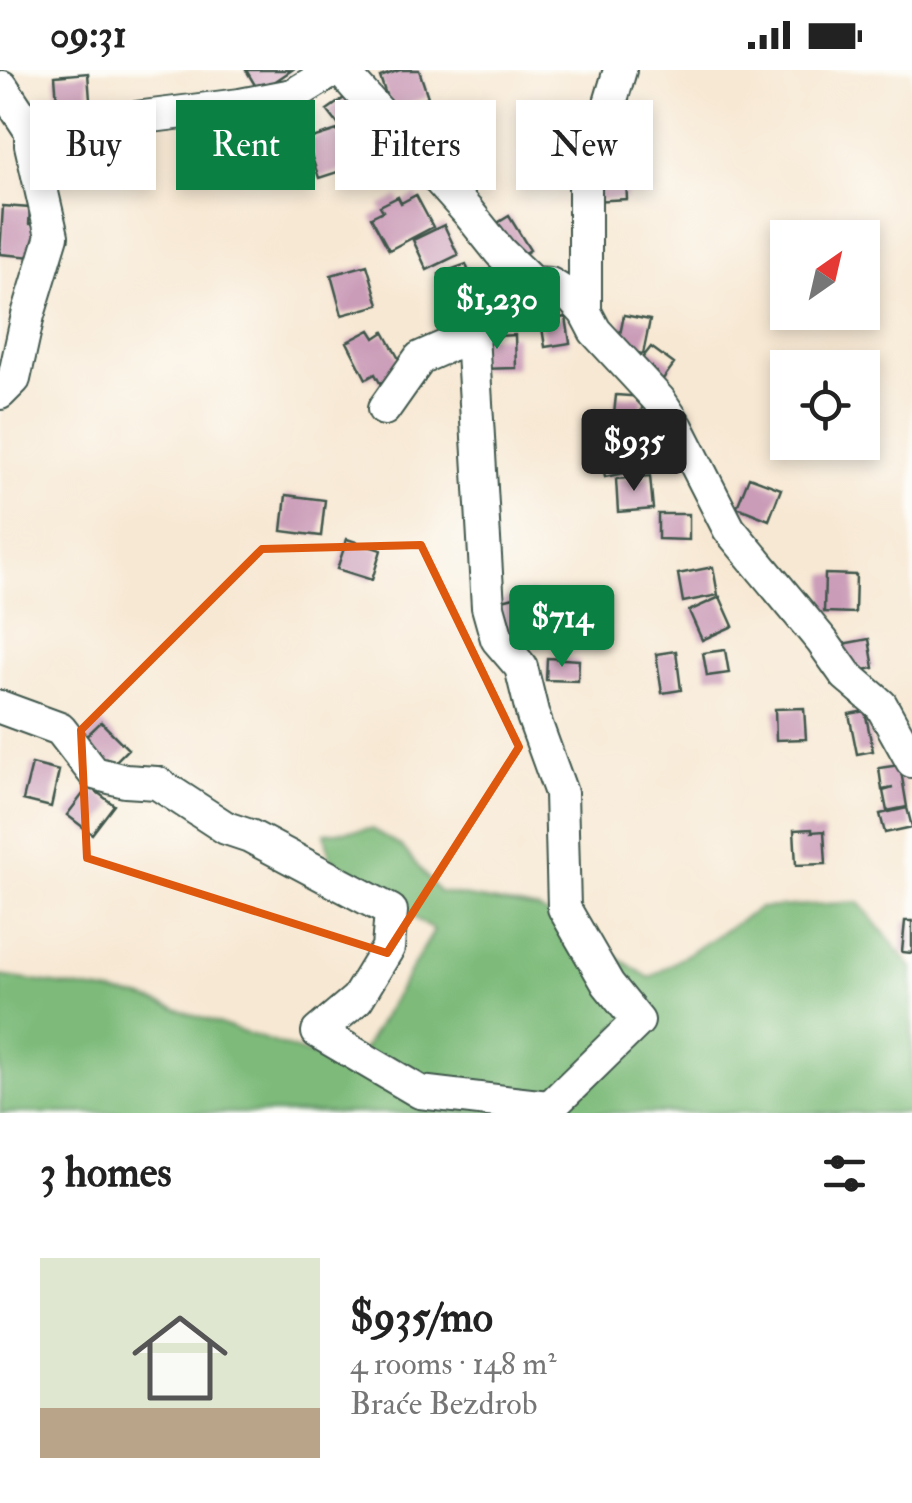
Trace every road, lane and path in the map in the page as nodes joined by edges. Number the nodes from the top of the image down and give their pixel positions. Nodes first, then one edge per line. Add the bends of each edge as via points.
1 (338, 70) edge
2 (620, 70) edge
3 (2, 87) edge
4 (156, 115) edge
5 (30, 129) edge
6 (41, 190) edge
7 (532, 283) junction
8 (585, 312) junction
9 (472, 335) junction
10 (0, 393) edge
11 (384, 409) dead end
12 (0, 708) edge
13 (912, 761) edge
14 (546, 1110) edge

1 - 4 street via 293,95
1 - 7 street
2 - 8 street via 605,120 585,145
3 - 5 street
6 - 10 street via 52,236 14,379
7 - 8 street via 550,284
7 - 9 street
8 - 13 street via 678,427 729,528 846,676 881,705
9 - 11 street via 420,358
9 - 14 street via 488,607 497,639 522,667 561,793 564,908 638,1022
12 - 14 street via 60,729 94,773 157,783 226,828 391,911 388,948 357,1000 318,1032 420,1092

